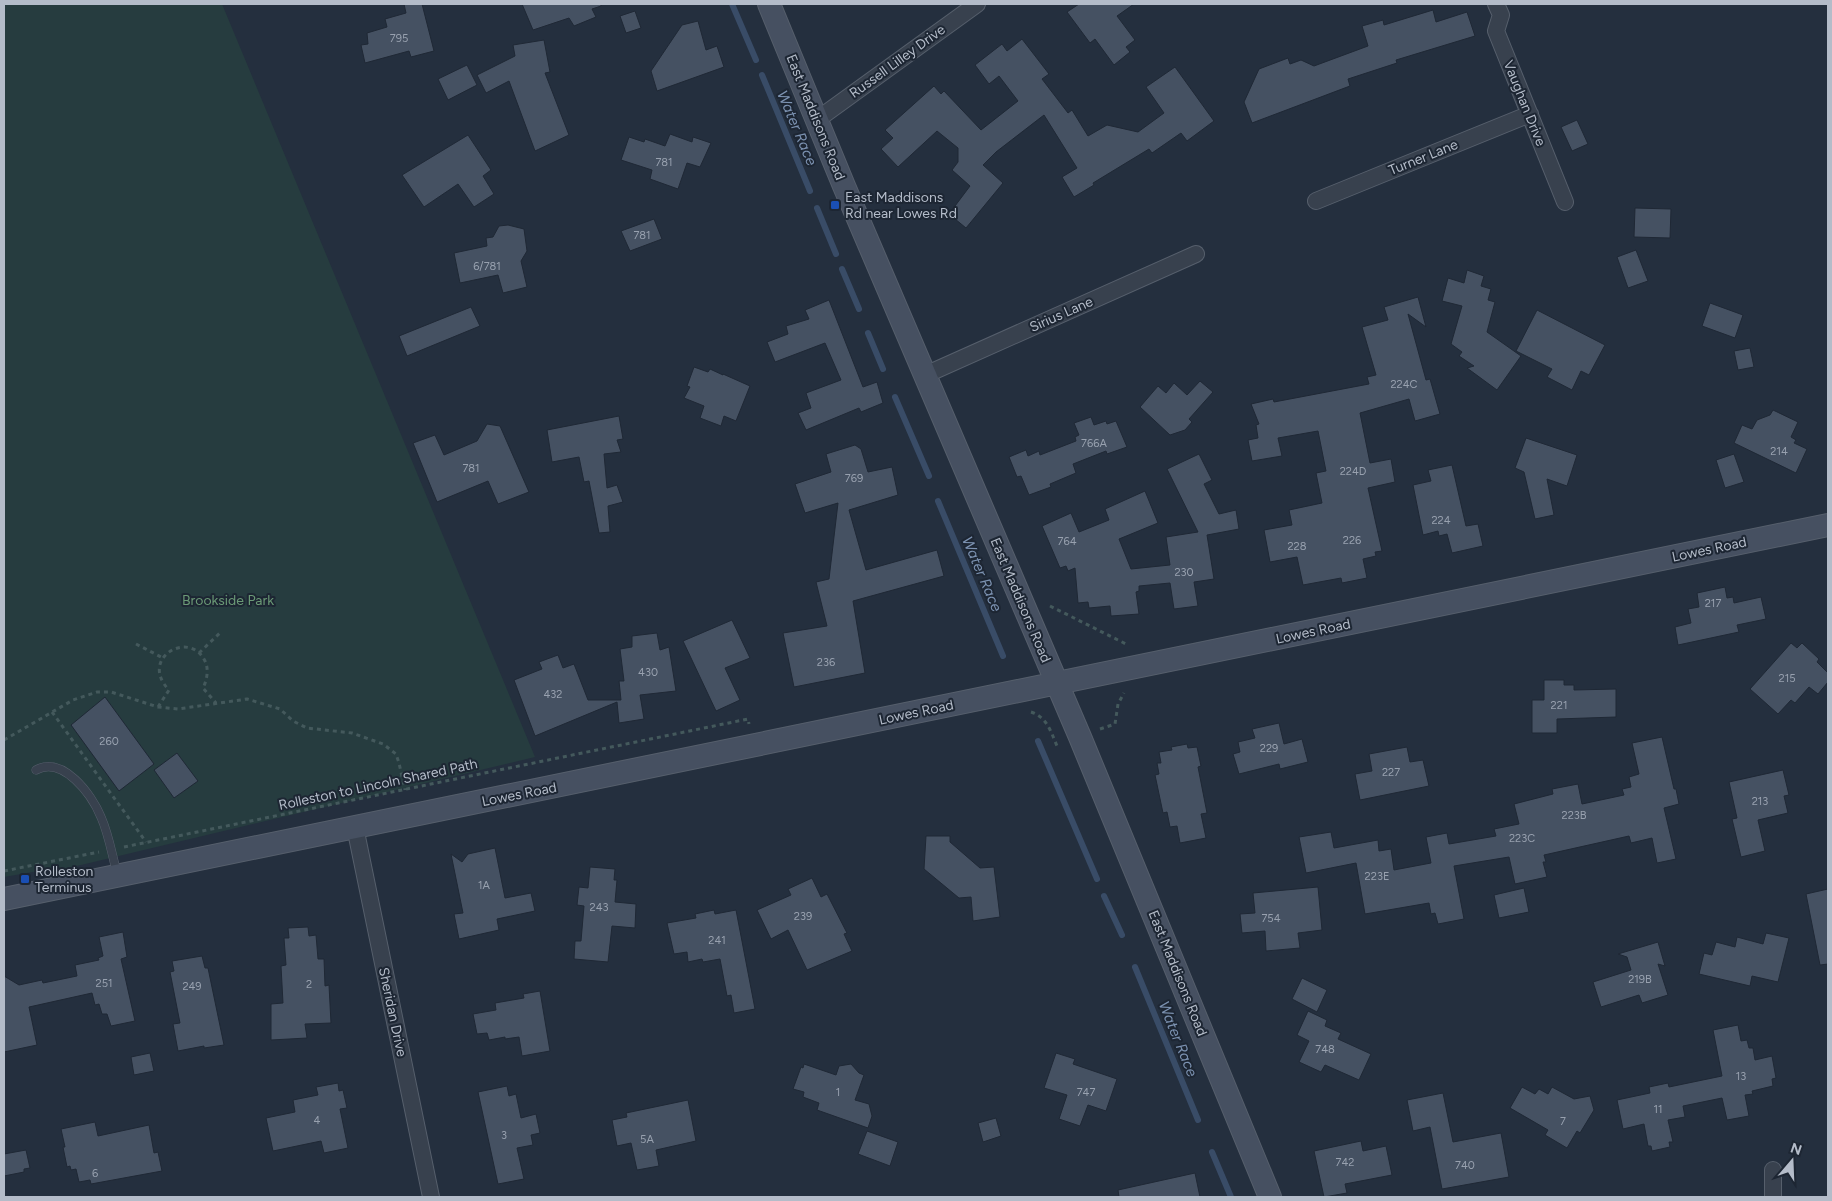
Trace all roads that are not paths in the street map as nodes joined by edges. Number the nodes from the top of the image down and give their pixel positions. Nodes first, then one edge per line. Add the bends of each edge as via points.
1 (769, 4) edge
2 (977, 4) edge
3 (1496, 4) edge
4 (1530, 114) junction
5 (818, 120) junction
6 (1316, 201) dead end
7 (1565, 202) dead end
8 (1196, 254) dead end
9 (925, 375) junction
10 (1828, 525) edge
11 (1057, 684) junction
12 (36, 770) dead end
13 (355, 827) junction
14 (118, 876) junction
15 (4, 899) edge
16 (1773, 1170) dead end
17 (431, 1197) edge
18 (1270, 1197) edge
19 (1773, 1197) edge

1 - 5 main road, East Maddisons Road
2 - 5 street, Russell Lilley Drive
3 - 4 street, Vaughan Drive via 1501,15 1496,31
4 - 6 street, Turner Lane
4 - 7 street, Vaughan Drive
5 - 9 main road, East Maddisons Road
8 - 9 street, Sirius Lane
9 - 11 main road, East Maddisons Road
10 - 11 main road, Lowes Road
11 - 13 main road, Lowes Road
11 - 18 main road, East Maddisons Road
12 - 14 lane via 56,768 77,781 100,814
13 - 14 main road, Lowes Road
13 - 17 street, Sheridan Drive
14 - 15 main road, Lowes Road
16 - 19 street

